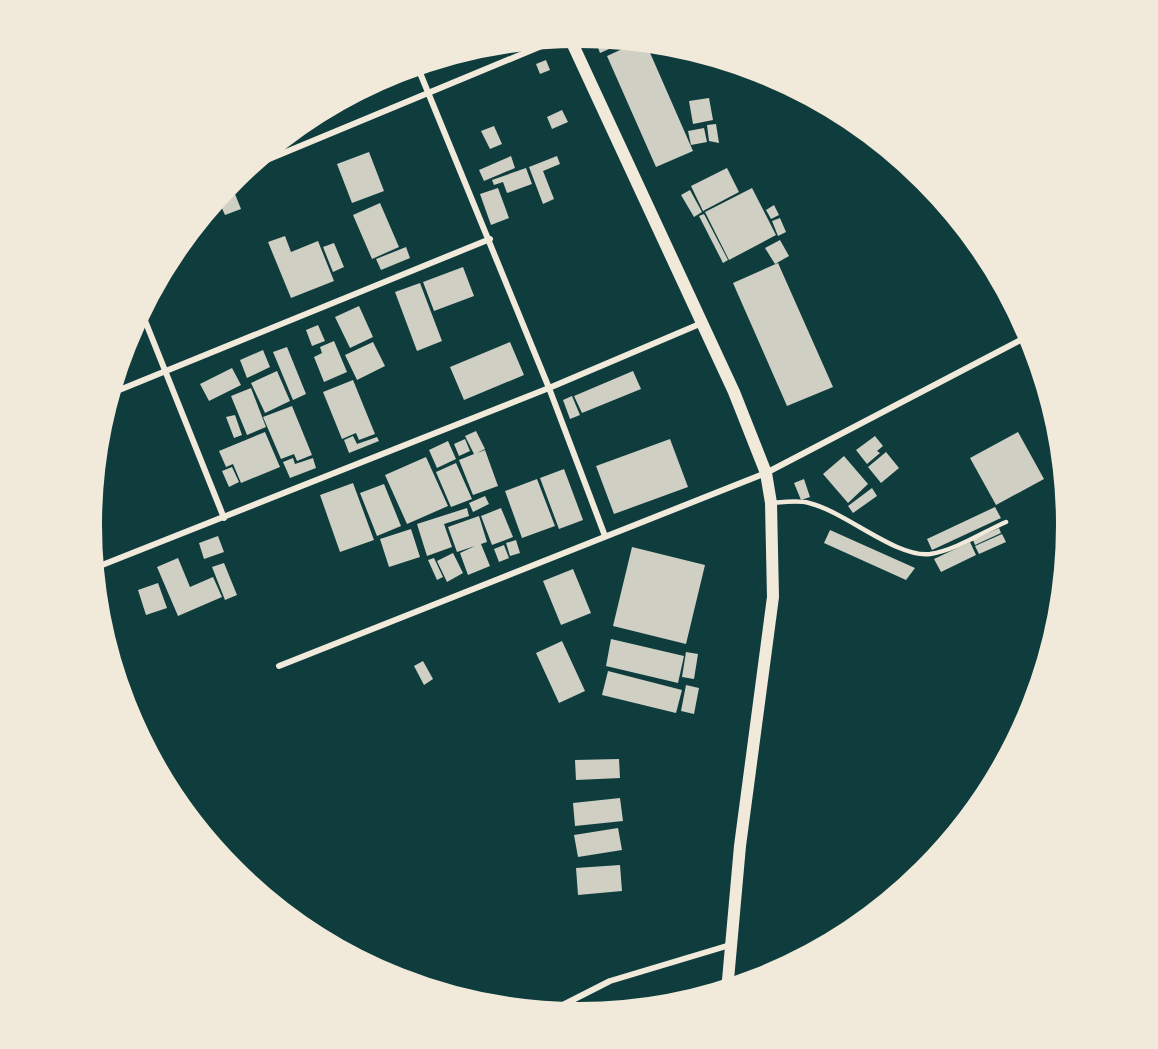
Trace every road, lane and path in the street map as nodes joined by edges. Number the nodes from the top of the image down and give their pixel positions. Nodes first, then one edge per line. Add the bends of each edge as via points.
1 (572, 44) edge
2 (543, 45) edge
3 (419, 71) edge
4 (429, 94) junction
5 (264, 161) edge
6 (490, 239) junction
7 (145, 319) edge
8 (702, 323) junction
9 (1023, 339) edge
10 (167, 373) junction
11 (549, 388) junction
12 (117, 391) edge
13 (766, 473) junction
14 (771, 503) junction
15 (224, 518) junction
16 (1006, 522) dead end
17 (605, 536) junction
18 (100, 566) edge
19 (279, 666) dead end
20 (730, 945) junction
21 (728, 982) edge
22 (563, 1005) edge

1 - 8 main road
2 - 4 street
3 - 4 street
4 - 5 street
4 - 6 street
6 - 10 street
6 - 11 street
7 - 10 street
8 - 11 street
8 - 13 main road
9 - 13 street
10 - 12 street
10 - 15 street
11 - 15 street
11 - 17 street
13 - 14 main road
13 - 17 street
14 - 16 lane via 808,502 918,554 947,549
14 - 20 main road via 773,597
15 - 18 street
17 - 19 street
20 - 21 main road
20 - 22 street via 610,981

